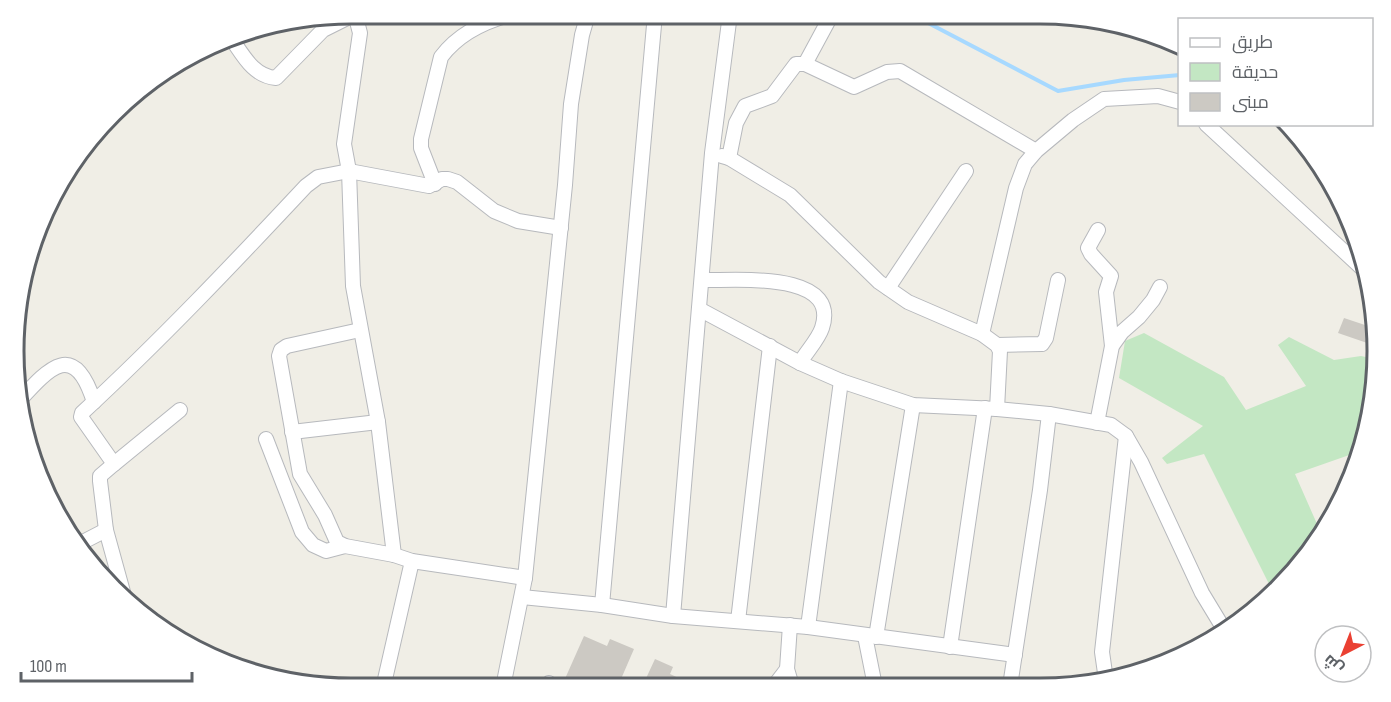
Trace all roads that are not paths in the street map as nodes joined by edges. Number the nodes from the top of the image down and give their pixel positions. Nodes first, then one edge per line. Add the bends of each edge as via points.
1 (358, 24) edge
2 (484, 24) edge
3 (585, 24) edge
4 (654, 24) edge
5 (729, 24) edge
6 (827, 24) edge
7 (333, 25) edge
8 (236, 45) edge
9 (805, 64) junction
10 (1178, 102) edge
11 (1208, 126) edge
12 (1036, 151) junction
13 (712, 153) junction
14 (729, 158) junction
15 (349, 171) junction
16 (966, 171) dead end
17 (435, 184) junction
18 (561, 228) junction
19 (1098, 230) dead end
20 (1354, 260) edge
21 (702, 280) junction
22 (1058, 280) dead end
23 (1160, 287) dead end
24 (888, 288) junction
25 (699, 309) junction
26 (360, 330) junction
27 (982, 334) junction
28 (997, 345) junction
29 (770, 346) junction
30 (1112, 346) junction
31 (800, 363) junction
32 (841, 381) junction
33 (27, 392) edge
34 (94, 402) junction
35 (913, 405) junction
36 (991, 408) junction
37 (180, 410) dead end
38 (1049, 414) junction
39 (378, 422) junction
40 (1097, 423) junction
41 (292, 432) junction
42 (1126, 436) junction
43 (266, 439) dead end
44 (114, 464) junction
45 (106, 530) junction
46 (85, 541) edge
47 (345, 546) junction
48 (394, 555) junction
49 (412, 561) junction
50 (525, 578) junction
51 (121, 583) edge
52 (522, 597) junction
53 (602, 605) junction
54 (673, 616) junction
55 (738, 621) junction
56 (1221, 624) edge
57 (790, 625) junction
58 (808, 627) junction
59 (871, 636) junction
60 (950, 646) junction
61 (1015, 655) junction
62 (788, 669) junction
63 (1105, 672) edge
64 (385, 678) edge
65 (505, 678) edge
66 (781, 678) edge
67 (790, 678) edge
68 (874, 678) edge
69 (1011, 678) edge

1 - 15 street via 360,33 344,144
2 - 17 street via 465,34 441,57 421,139
3 - 18 street via 571,104
4 - 53 street
5 - 13 street
6 - 9 street
7 - 8 street via 323,30 276,78 265,77 252,67
9 - 12 street via 854,87 887,72 900,71
9 - 14 street via 796,64 772,96 745,106 736,123
10 - 12 street via 1158,96 1104,99
11 - 20 street
12 - 27 street via 1025,164 1016,188
13 - 14 street
13 - 21 street
14 - 24 street via 790,195
15 - 17 street via 420,186
15 - 26 street via 353,286
15 - 34 street via 318,177 306,186
16 - 24 street
17 - 18 street via 442,179 457,182 494,211 518,221
18 - 50 street
19 - 30 street via 1088,248 1111,276 1106,292
21 - 25 street
21 - 31 street via 784,282 817,295 824,304 822,328
22 - 28 street via 1042,344
23 - 30 street
24 - 27 street via 908,302
25 - 29 street
25 - 54 street
26 - 39 street
26 - 41 street via 281,350
27 - 28 street
28 - 36 street via 1000,351
29 - 31 street
29 - 55 street
30 - 40 street
31 - 32 street
32 - 35 street
32 - 58 street
33 - 34 street via 51,368 62,365 83,375
34 - 44 street via 81,417
35 - 36 street
35 - 59 street
36 - 38 street
36 - 60 street
37 - 44 street
38 - 40 street
38 - 61 street
39 - 41 street
39 - 48 street
40 - 42 street via 1111,425
41 - 47 street via 300,474 337,542
42 - 56 street
42 - 63 street via 1102,652
43 - 47 street via 302,532 313,545 326,551
44 - 45 street via 100,476
45 - 46 street
45 - 51 street
47 - 48 street
48 - 49 street
49 - 50 street
49 - 64 street
50 - 52 street
52 - 53 street
52 - 65 street
53 - 54 street
54 - 55 street
55 - 57 street
57 - 58 street
57 - 62 street
58 - 59 street
59 - 60 street
59 - 68 street
60 - 61 street
61 - 69 street
62 - 66 street
62 - 67 street

